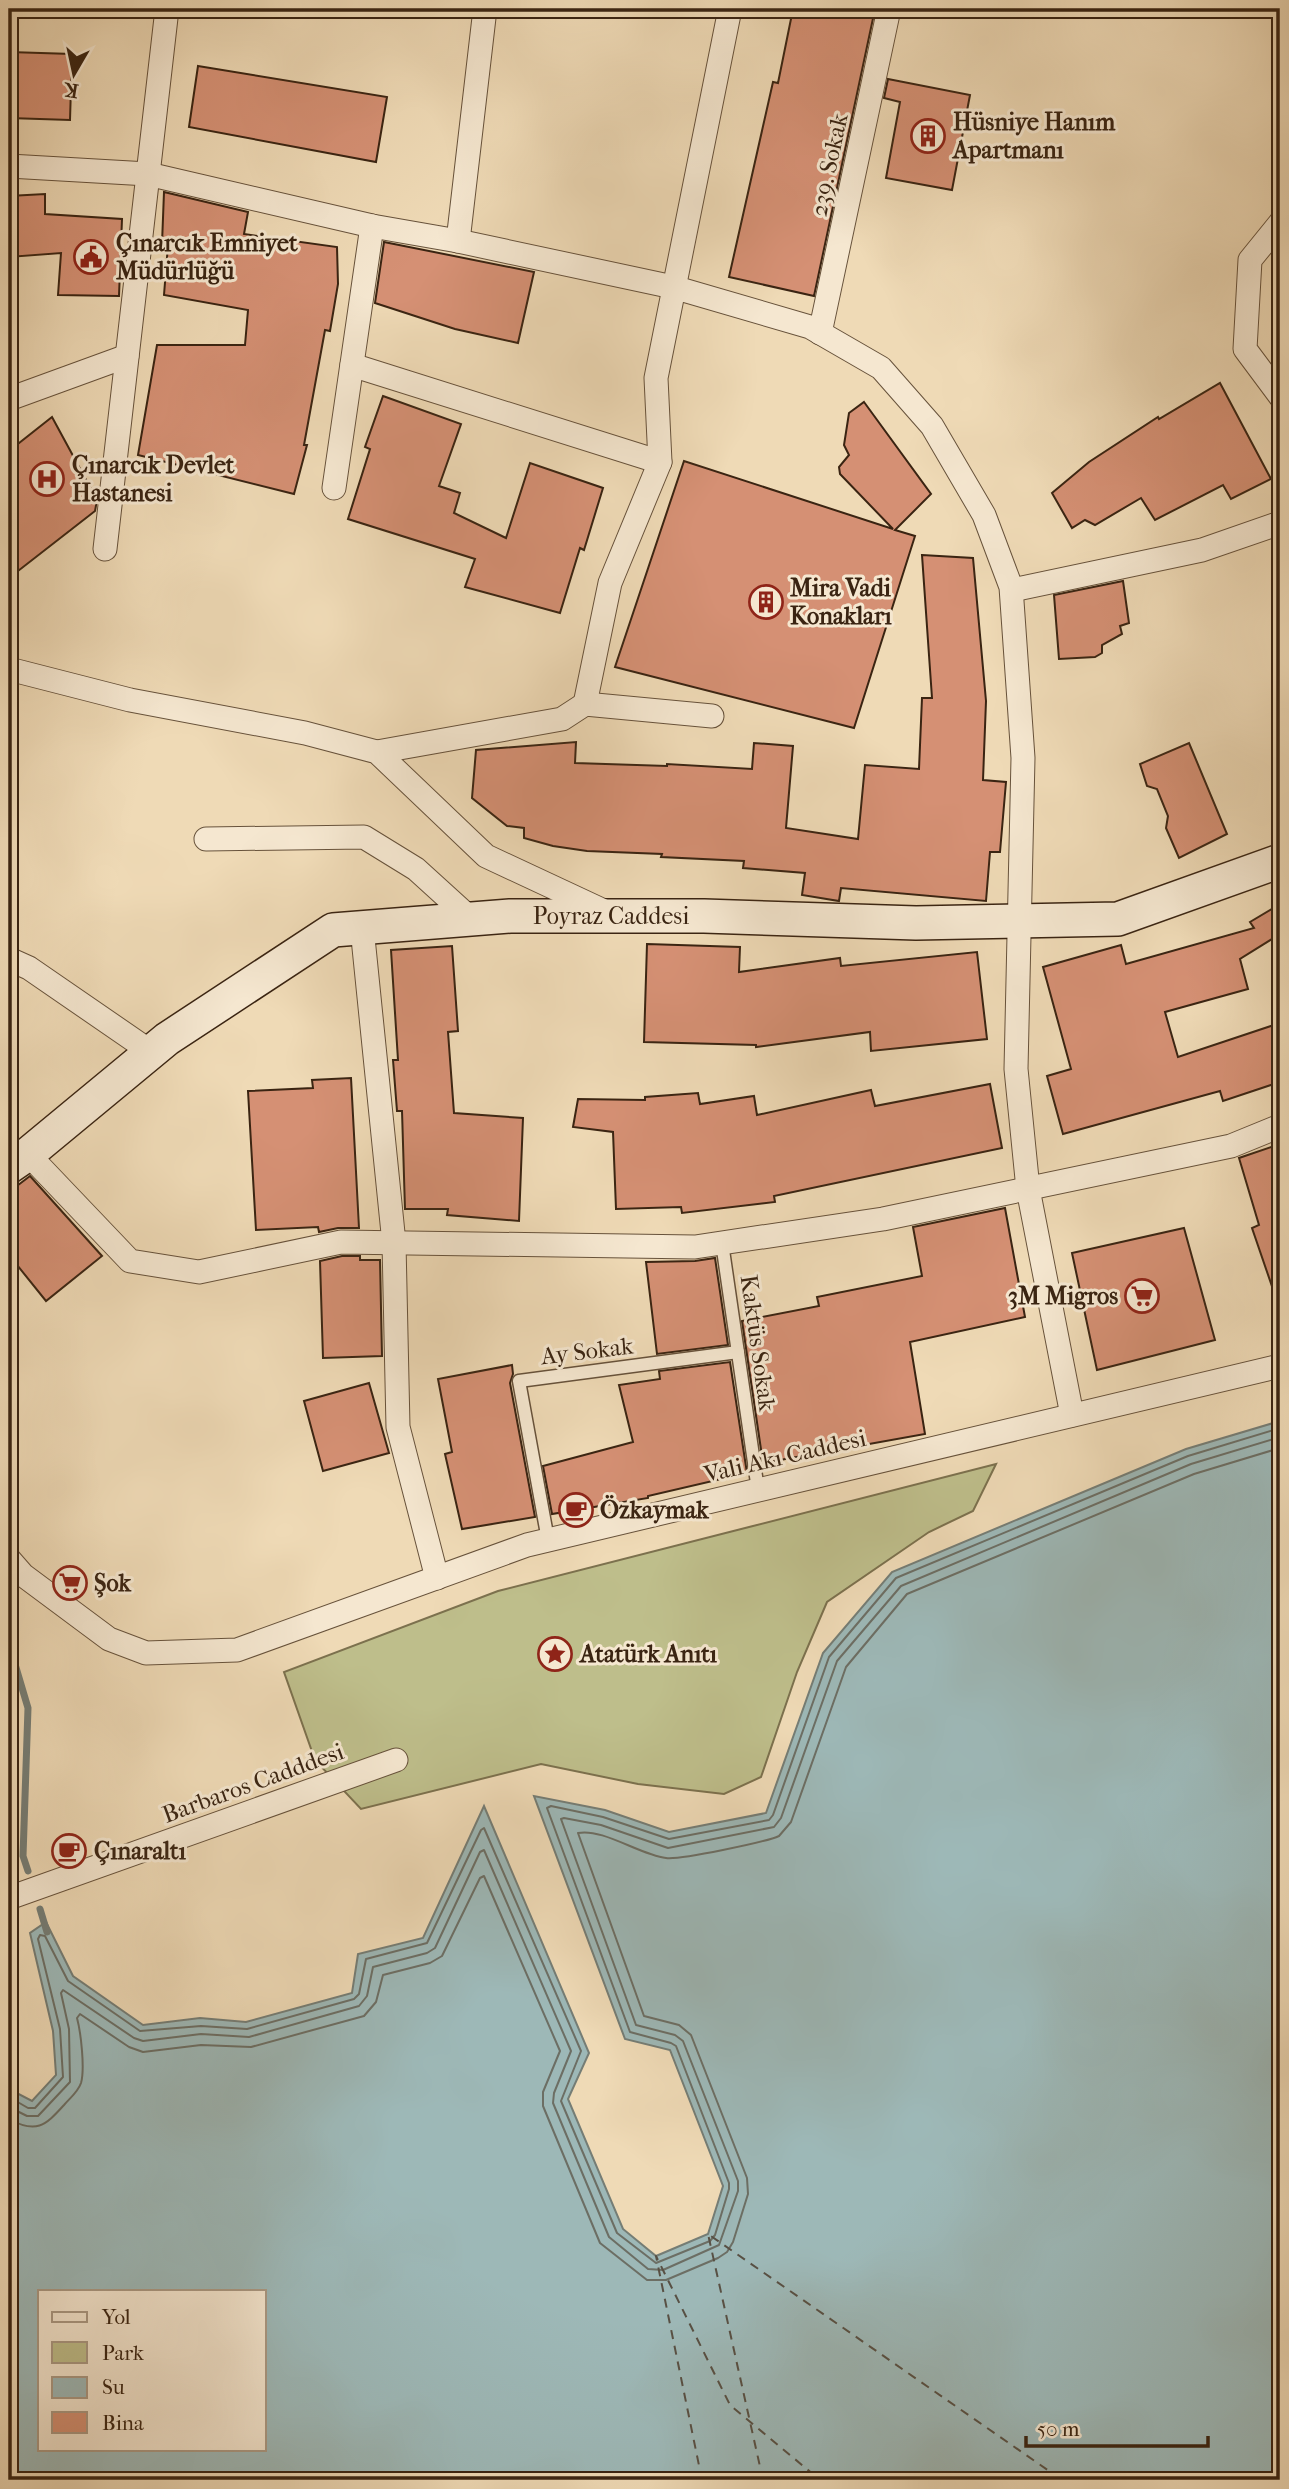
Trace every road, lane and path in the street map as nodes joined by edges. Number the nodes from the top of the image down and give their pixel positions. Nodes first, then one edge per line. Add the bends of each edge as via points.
1 (167, 9) edge
2 (485, 9) edge
3 (730, 9) edge
4 (889, 9) edge
5 (9, 166) edge
6 (148, 174) junction
7 (1280, 223) edge
8 (372, 226) junction
9 (458, 241) junction
10 (673, 286) junction
11 (820, 333) junction
12 (127, 356) junction
13 (352, 365) junction
14 (1280, 396) edge
15 (9, 400) edge
16 (660, 462) junction
17 (334, 488) dead end
18 (1280, 523) edge
19 (105, 549) dead end
20 (1012, 590) junction
21 (9, 669) edge
22 (9, 676) edge
23 (585, 704) junction
24 (712, 716) dead end
25 (377, 752) junction
26 (206, 839) dead end
27 (1280, 861) edge
28 (615, 916) junction
29 (471, 919) junction
30 (1018, 921) junction
31 (362, 928) junction
32 (9, 959) edge
33 (151, 1052) junction
34 (1280, 1126) edge
35 (18, 1161) edge
36 (1028, 1189) junction
37 (394, 1243) junction
38 (722, 1243) junction
39 (738, 1352) junction
40 (1280, 1366) edge
41 (1072, 1415) junction
42 (758, 1490) junction
43 (548, 1540) junction
44 (9, 1559) edge
45 (437, 1578) junction
46 (396, 1760) dead end
47 (9, 1898) edge

1 - 6 street
2 - 9 street
3 - 10 street
4 - 11 street, 239. Sokak
5 - 6 street
6 - 8 street
6 - 12 street
7 - 14 street via 1250,260 1245,349
8 - 9 street
8 - 13 street
9 - 10 street
10 - 11 street
10 - 16 street via 656,378
11 - 20 street via 881,368 932,426 984,515
12 - 15 street
12 - 19 street
13 - 16 street
13 - 17 street
16 - 23 street via 610,583
18 - 20 street via 1202,550
20 - 30 street via 1023,758
21 - 22 lane
21 - 25 street via 130,700 305,733
23 - 24 street
23 - 25 street via 562,719
25 - 28 street via 486,856
26 - 29 street via 364,837 416,869
27 - 30 street, Poyraz Caddesi via 1118,919
28 - 29 street, Poyraz Caddesi
28 - 30 street, Poyraz Caddesi
29 - 31 street, Poyraz Caddesi
30 - 36 street via 1016,1069
31 - 33 street, Poyraz Caddesi via 333,930
31 - 37 street
32 - 33 street
33 - 35 street, Poyraz Caddesi
34 - 36 street via 1231,1146
35 - 37 street via 130,1261 199,1272 341,1242
36 - 38 street via 883,1219
36 - 41 street
37 - 38 street via 695,1247
37 - 45 street via 398,1427
38 - 39 lane, Kaktüs Sokak
39 - 42 lane, Kaktüs Sokak
39 - 43 lane, Ay Sokak via 519,1381
40 - 41 street, Vali Akı Caddesi
41 - 42 street, Vali Akı Caddesi
42 - 43 street, Vali Akı Caddesi
43 - 45 street, Vali Akı Caddesi
44 - 45 street, Vali Akı Caddesi via 23,1575 109,1639 146,1653 237,1650
46 - 47 street, Barbaros Cadddesi

